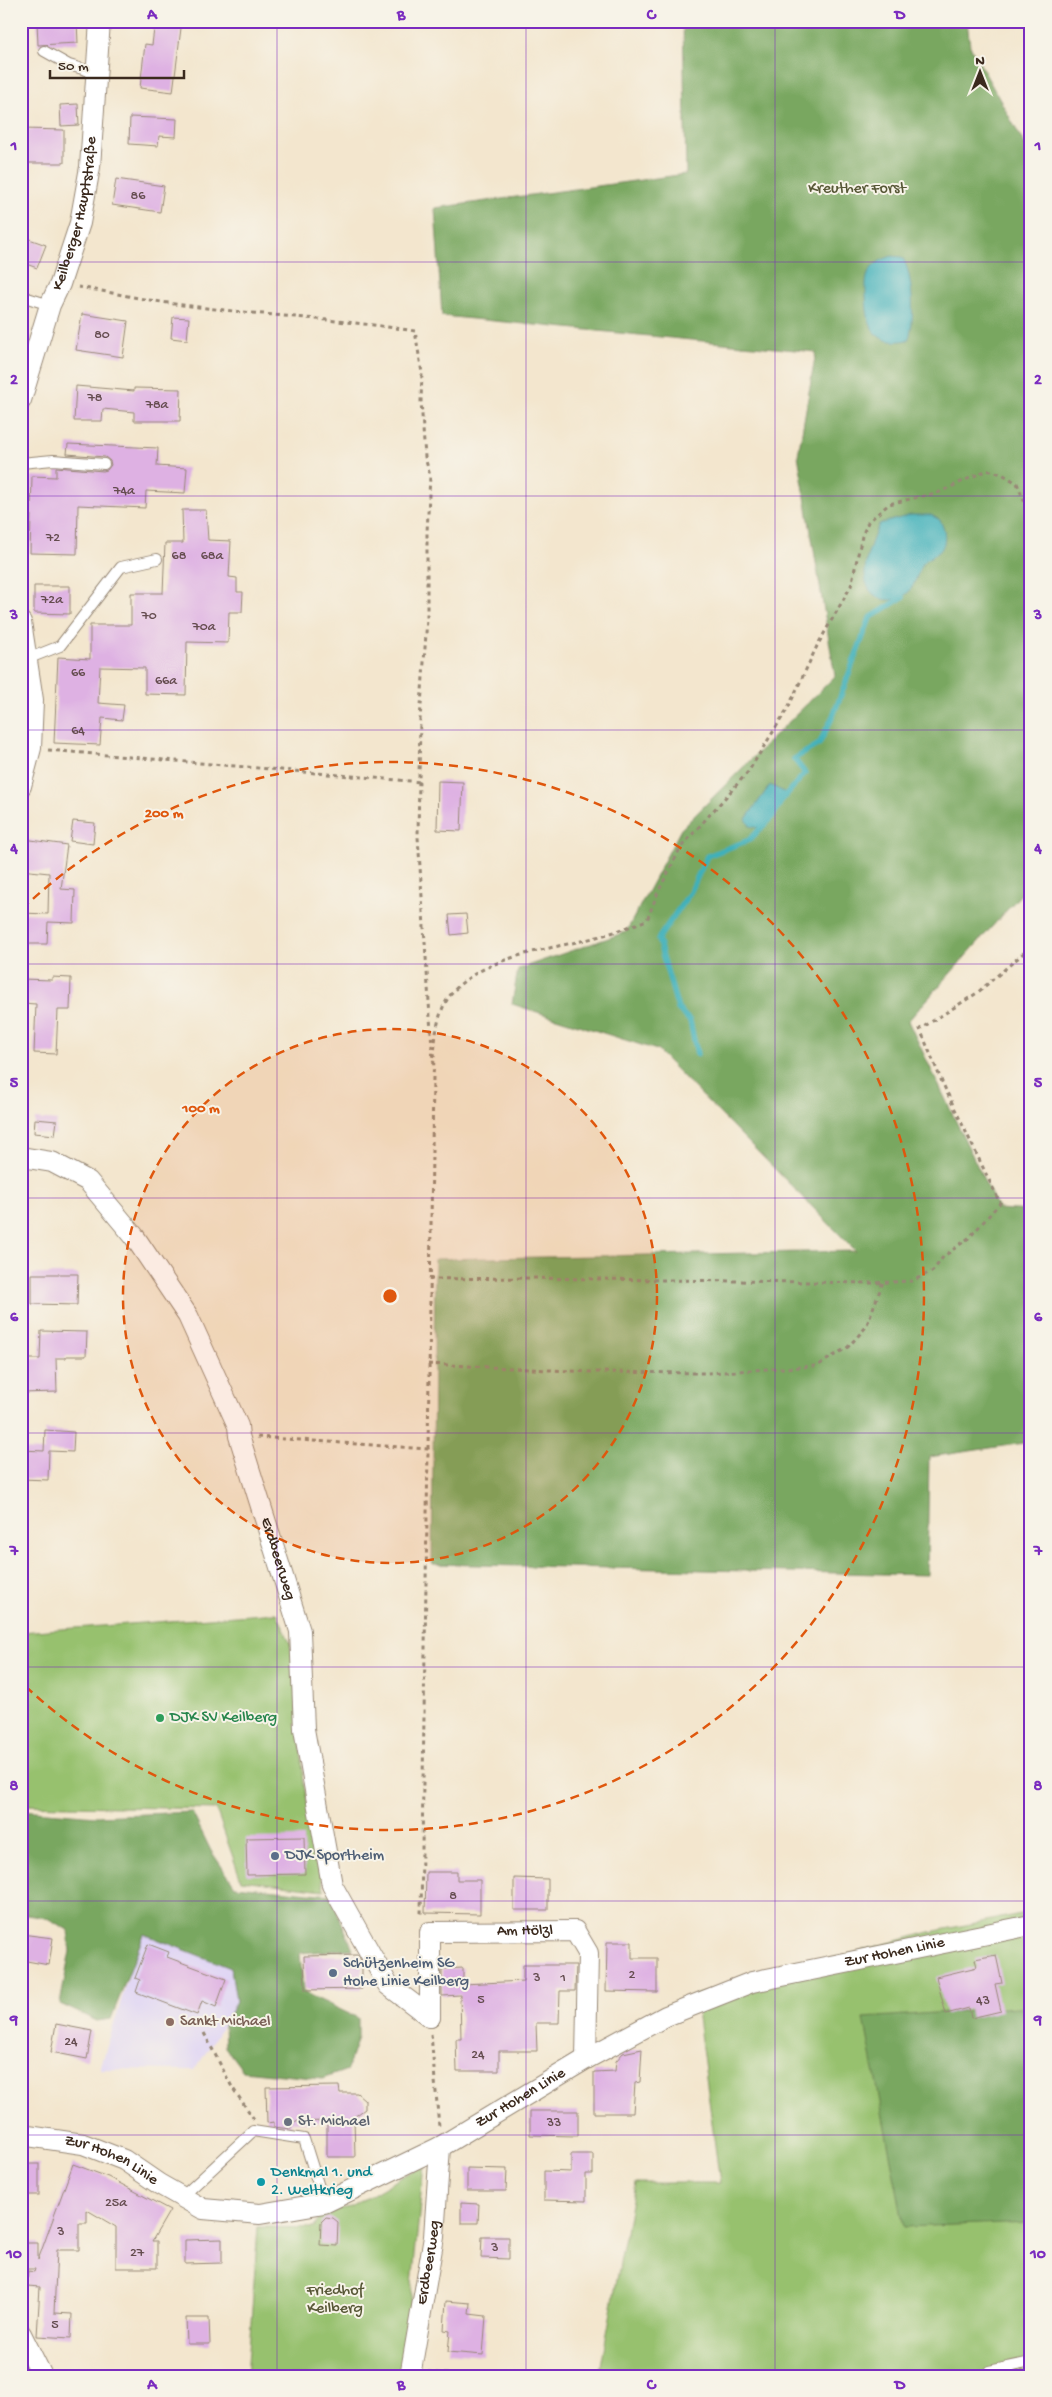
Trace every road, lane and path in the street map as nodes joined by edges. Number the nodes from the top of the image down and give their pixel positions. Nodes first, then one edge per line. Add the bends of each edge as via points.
1 (100, 21) edge
2 (44, 51) dead end
3 (96, 72) junction
4 (60, 284) junction
5 (21, 296) edge
6 (50, 305) junction
7 (21, 400) edge
8 (21, 463) edge
9 (104, 464) dead end
10 (1031, 518) edge
11 (157, 559) dead end
12 (21, 622) edge
13 (27, 659) junction
14 (28, 742) edge
15 (420, 782) junction
16 (21, 786) edge
17 (1031, 950) edge
18 (433, 1078) junction
19 (21, 1157) edge
20 (429, 1280) junction
21 (882, 1282) junction
22 (428, 1364) junction
23 (239, 1436) junction
24 (428, 1448) junction
25 (1031, 1925) edge
26 (430, 1932) junction
27 (430, 2017) junction
28 (204, 2032) dead end
29 (586, 2059) junction
30 (263, 2133) junction
31 (21, 2135) edge
32 (440, 2148) junction
33 (182, 2197) junction
34 (324, 2203) junction
35 (21, 2334) edge
36 (1031, 2362) edge
37 (989, 2371) dead end
38 (411, 2373) edge
39 (42, 2376) edge
40 (462, 2376) edge

1 - 3 street, Keilberger Hauptstraße
2 - 3 lane via 69,65
3 - 4 street, Keilberger Hauptstraße via 90,167 80,223
4 - 6 street, Keilberger Hauptstraße
4 - 15 path via 192,307 311,317 415,331 422,373 425,457 430,476
5 - 6 lane
6 - 7 street, Keilberger Hauptstraße
8 - 9 lane via 53,460
10 - 18 path via 1017,483 987,470 940,492 889,504 868,522 851,586 817,646 788,708 748,772 681,847 647,920 604,935 512,958 471,976 451,993 437,1024
11 - 13 lane via 121,567 60,646
12 - 13 street
13 - 14 street via 34,700
14 - 15 path
14 - 16 street
15 - 18 path via 418,837
17 - 21 path via 978,993 920,1029 1000,1203 970,1237 944,1257 933,1272 912,1281
18 - 20 path
19 - 23 street, Erdbeerweg via 52,1162 88,1181 134,1236 188,1316 238,1426
20 - 21 path
20 - 22 path
21 - 22 path via 866,1327 848,1347 817,1366 706,1373 591,1372
22 - 24 path
23 - 24 path
23 - 27 street, Erdbeerweg via 300,1631 304,1729 332,1885 388,1985
24 - 26 path via 421,1926
25 - 29 street, Zur Hohen Linie via 752,1982 666,2016
26 - 27 street
26 - 29 street, Am Hölzl via 575,1931 588,1953
27 - 32 path
28 - 30 path via 232,2087
29 - 32 street, Zur Hohen Linie
30 - 33 lane via 253,2131
30 - 34 lane via 304,2140
31 - 33 street, Zur Hohen Linie via 83,2144 124,2160
32 - 34 street, Zur Hohen Linie
32 - 38 street, Erdbeerweg via 434,2237
33 - 34 street, Zur Hohen Linie via 203,2209 260,2214
35 - 39 street
36 - 37 lane
38 - 40 path

